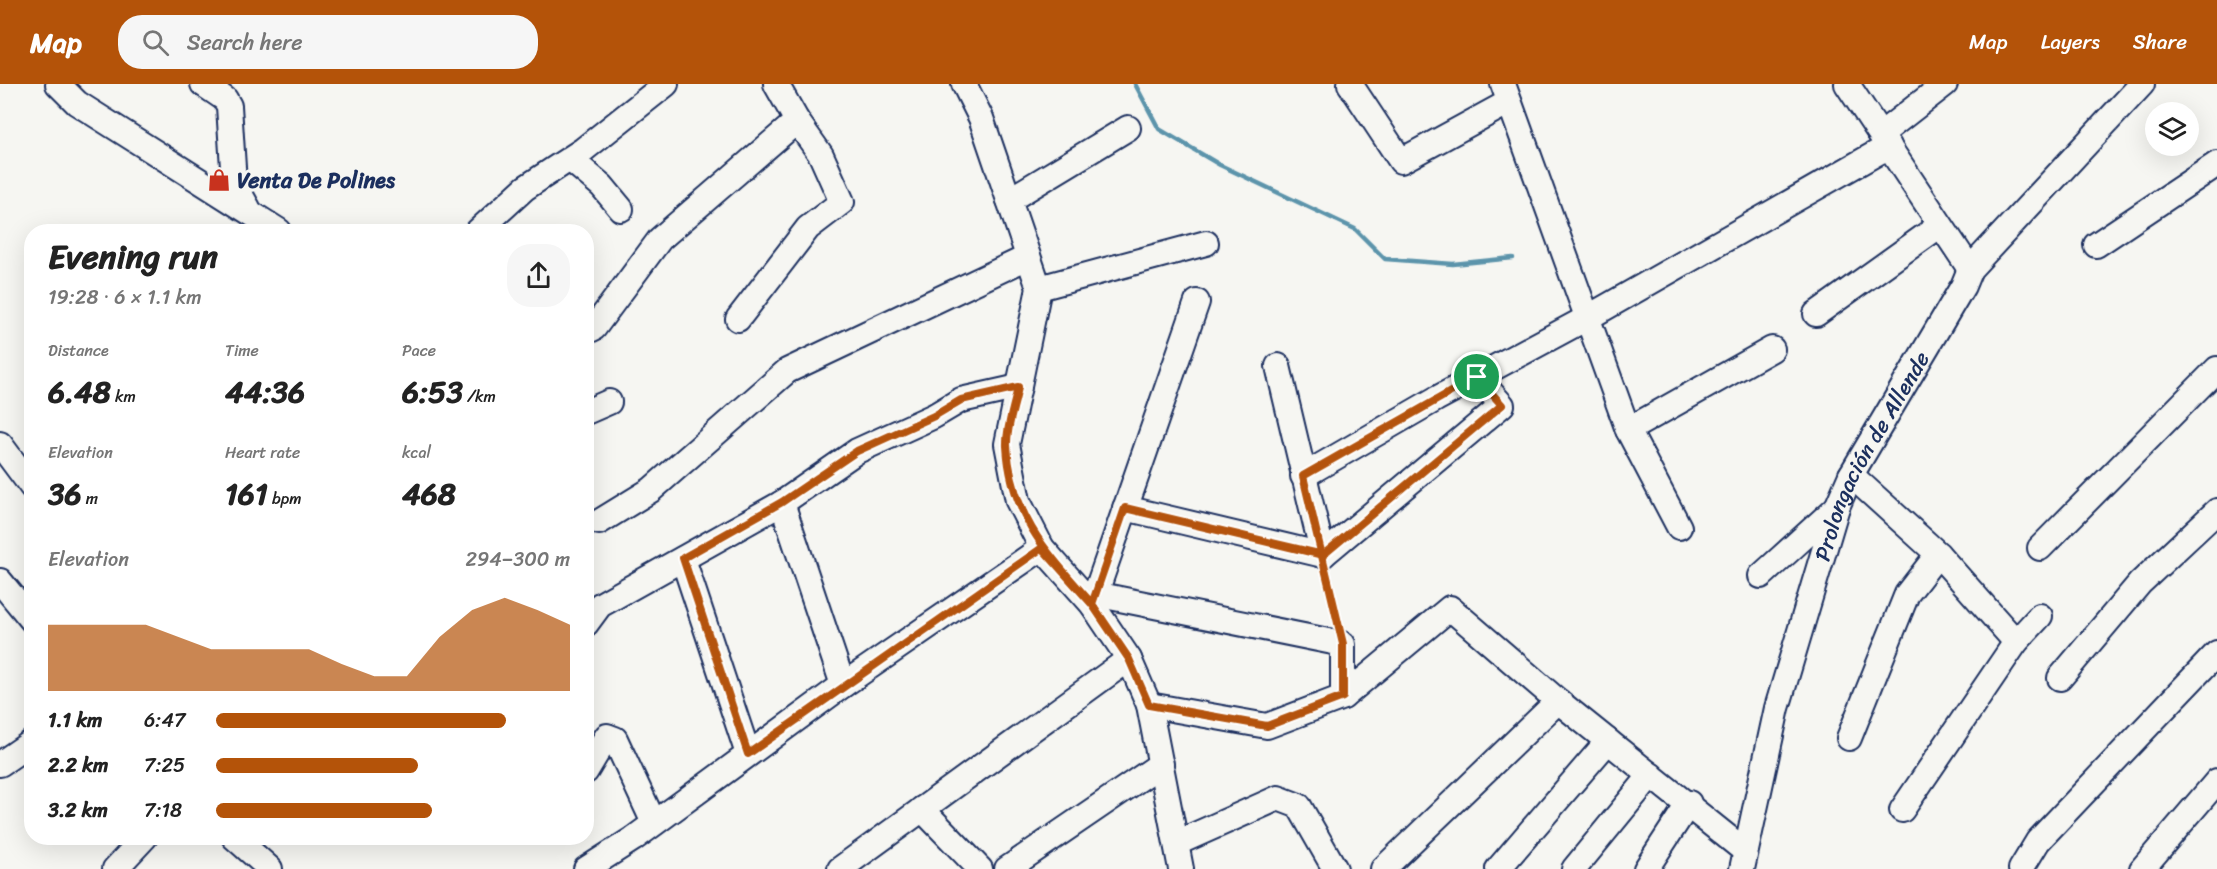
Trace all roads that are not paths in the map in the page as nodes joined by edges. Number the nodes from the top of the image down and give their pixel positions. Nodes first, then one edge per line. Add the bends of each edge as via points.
1 (58, 84) edge
2 (202, 84) edge
3 (666, 84) edge
4 (776, 84) edge
5 (964, 84) edge
6 (1350, 84) edge
7 (1944, 84) edge
8 (2142, 84) edge
9 (1853, 86) edge
10 (1506, 93) edge
11 (797, 121) junction
12 (1128, 128) dead end
13 (1885, 140) junction
14 (570, 159) junction
15 (2217, 164) edge
16 (1009, 200) junction
17 (621, 209) dead end
18 (250, 210) junction
19 (269, 224) edge
20 (485, 224) edge
21 (1940, 226) junction
22 (1206, 243) dead end
23 (2096, 245) dead end
24 (1028, 257) junction
25 (1970, 269) junction
26 (1039, 288) junction
27 (1197, 302) dead end
28 (1816, 314) dead end
29 (1587, 318) junction
30 (738, 319) dead end
31 (594, 328) edge
32 (1772, 349) dead end
33 (1278, 366) dead end
34 (2217, 369) edge
35 (1477, 377) junction
36 (1018, 387) junction
37 (609, 402) dead end
38 (594, 409) edge
39 (1628, 430) junction
40 (0, 444) edge
41 (1851, 475) junction
42 (24, 476) edge
43 (1303, 476) junction
44 (782, 502) junction
45 (1837, 507) junction
46 (1125, 508) junction
47 (2217, 511) edge
48 (598, 522) dead end
49 (1679, 527) dead end
50 (1042, 548) junction
51 (2040, 548) dead end
52 (1938, 554) junction
53 (1323, 555) junction
54 (683, 558) junction
55 (1761, 576) dead end
56 (0, 581) edge
57 (1094, 599) junction
58 (24, 610) edge
59 (594, 613) edge
60 (2040, 616) dead end
61 (2016, 642) junction
62 (2217, 653) edge
63 (1129, 659) junction
64 (2060, 678) dead end
65 (843, 686) junction
66 (1343, 697) junction
67 (1557, 701) junction
68 (1149, 705) junction
69 (1849, 738) dead end
70 (1608, 741) junction
71 (24, 748) edge
72 (748, 754) junction
73 (594, 758) edge
74 (0, 764) edge
75 (1161, 764) junction
76 (1651, 775) junction
77 (2217, 781) edge
78 (1689, 803) junction
79 (922, 809) junction
80 (1902, 810) dead end
81 (654, 823) junction
82 (1177, 843) junction
83 (138, 845) edge
84 (243, 845) edge
85 (1743, 860) edge
86 (115, 869) edge
87 (270, 869) edge
88 (586, 869) edge
89 (840, 869) edge
90 (980, 869) edge
91 (1007, 869) edge
92 (1181, 869) edge
93 (1335, 869) edge
94 (1383, 869) edge
95 (1498, 869) edge
96 (1574, 869) edge
97 (1646, 869) edge
98 (2021, 869) edge
99 (2142, 869) edge

1 - 18 street via 77,103
2 - 18 street via 229,106 234,183
3 - 14 street
4 - 11 street
5 - 16 street via 981,118
6 - 10 street via 1401,161
7 - 13 street
8 - 25 street, Prolongación de Allende
9 - 13 street
10 - 29 street
11 - 30 street via 821,155 842,202 808,228
11 - 31 street via 660,239
12 - 16 street
13 - 21 street
13 - 29 street
14 - 17 street via 602,186
14 - 20 street via 525,188
15 - 23 street
16 - 24 street
18 - 19 street
21 - 25 street
21 - 28 street
22 - 26 street
24 - 26 street
24 - 48 street via 787,371 651,490
25 - 41 street, Prolongación de Allende
26 - 36 street
27 - 46 street
29 - 35 street
29 - 39 street
32 - 39 street
33 - 43 street
34 - 51 street
35 - 43 street
35 - 53 street via 1502,405
36 - 44 street via 961,400 857,451
36 - 50 street via 1007,444 1018,501
37 - 38 street
39 - 49 street
40 - 42 street
41 - 45 street, Prolongación de Allende
41 - 52 street
43 - 53 street
44 - 54 street
44 - 65 street
45 - 55 street
45 - 85 street, Prolongación de Allende via 1777,708
46 - 53 street
46 - 57 street
47 - 64 street via 2140,584
50 - 57 street
50 - 65 street
52 - 61 street
52 - 69 street via 1907,594
54 - 59 street via 600,604
54 - 72 street
56 - 58 street
57 - 63 street
57 - 66 street via 1343,644
60 - 61 street
61 - 80 street
62 - 98 street via 2038,841
63 - 68 street
63 - 79 street
65 - 72 street
66 - 67 street via 1450,608
66 - 68 street via 1267,726
67 - 70 street
67 - 94 street
68 - 75 street
70 - 76 street
70 - 95 street
71 - 74 street
72 - 81 street
73 - 81 street via 607,736 615,739
75 - 82 street
75 - 91 street
76 - 78 street
76 - 96 street
77 - 99 street
78 - 85 street
78 - 97 street
79 - 89 street
79 - 90 street
81 - 88 street
82 - 92 street
82 - 93 street via 1278,798 1299,806
83 - 86 street
84 - 87 street

